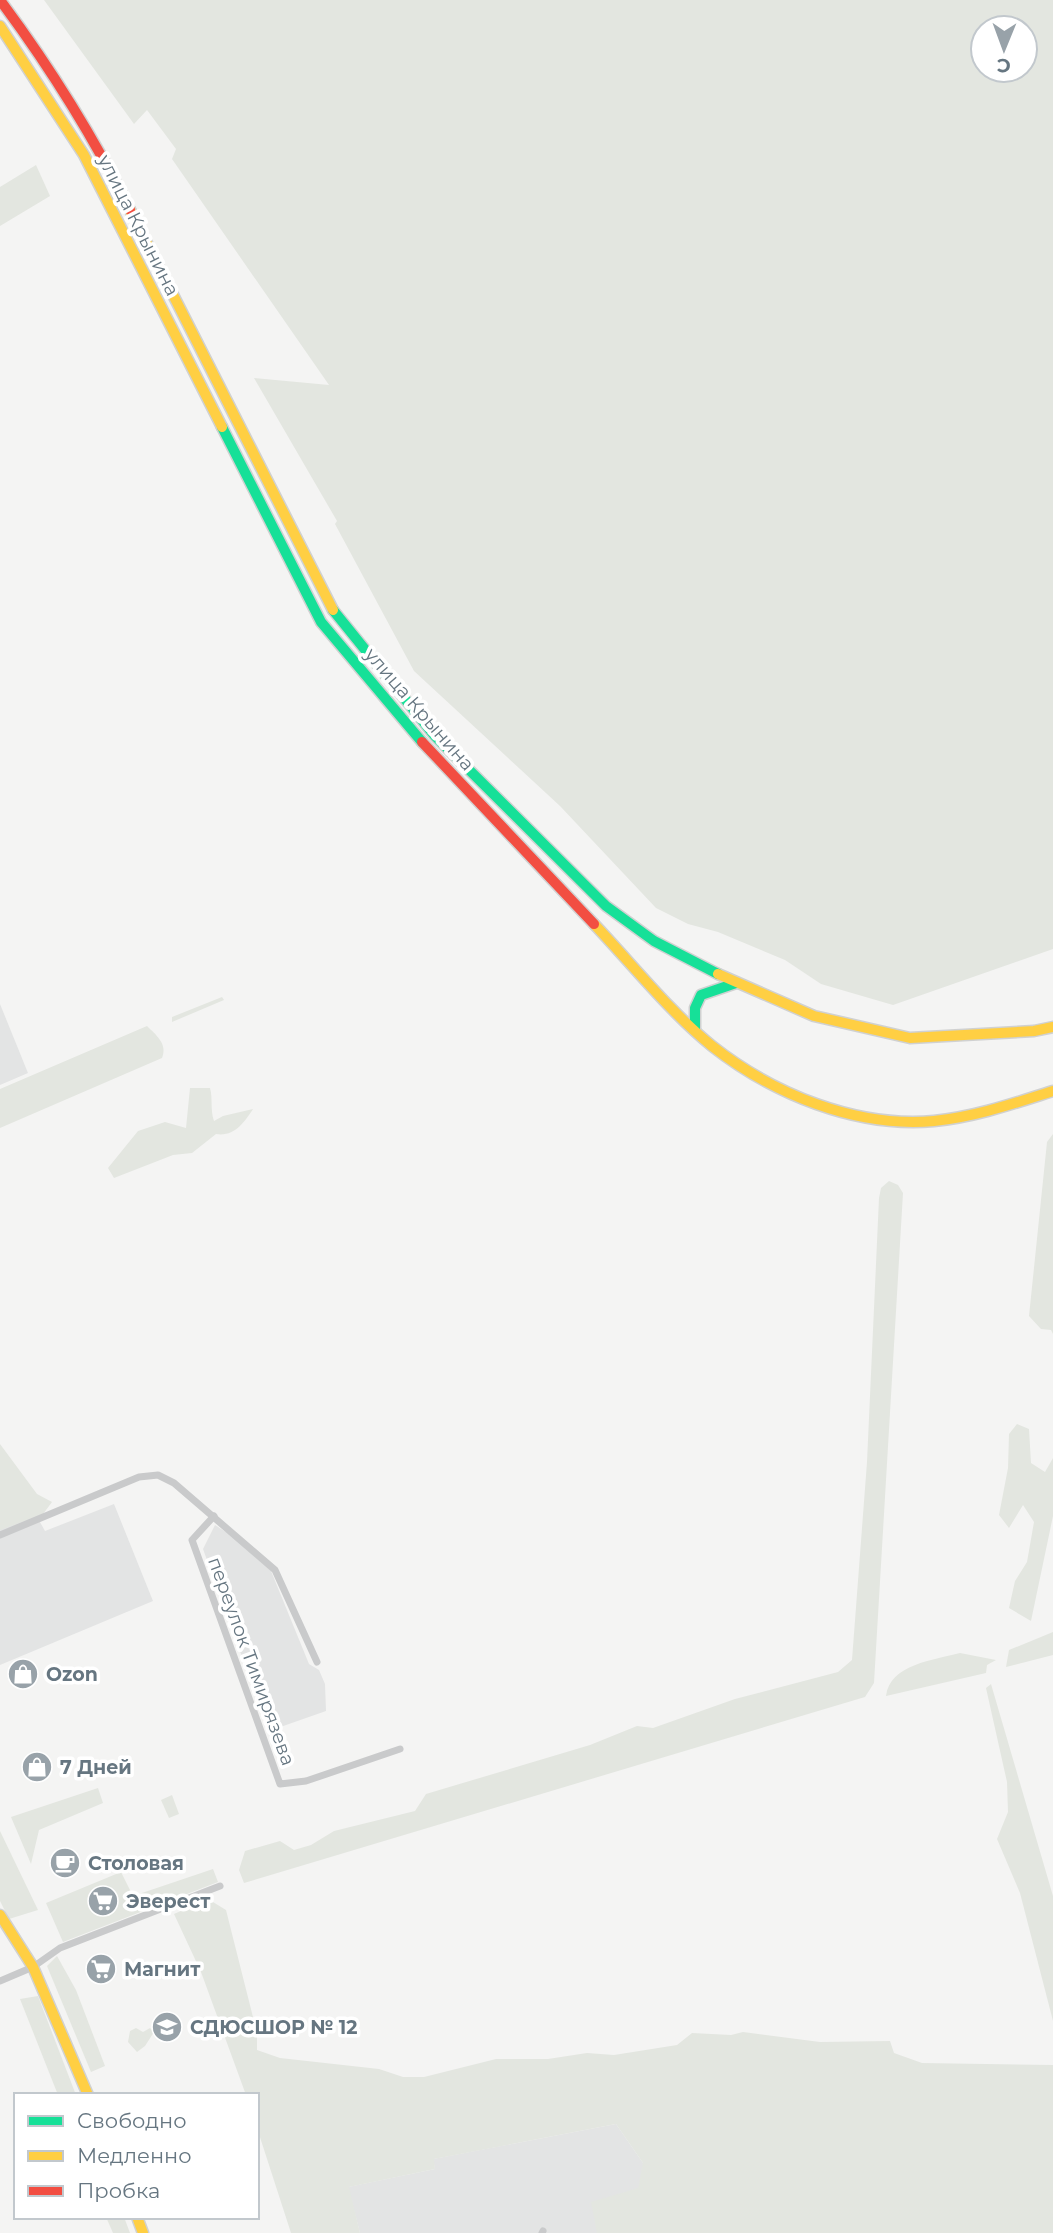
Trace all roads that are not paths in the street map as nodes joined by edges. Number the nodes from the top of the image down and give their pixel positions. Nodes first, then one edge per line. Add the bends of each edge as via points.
1 (0, 0) edge
2 (0, 26) edge
3 (736, 983) junction
4 (1048, 1028) edge
5 (695, 1030) junction
6 (1053, 1033) edge
7 (1053, 1091) edge
8 (214, 1516) junction
9 (0, 1535) edge
10 (317, 1662) dead end
11 (400, 1749) dead end
12 (220, 1886) dead end
13 (0, 1914) edge
14 (33, 1967) junction
15 (0, 1981) edge
16 (87, 2093) edge

1 - 3 main road, улица Крынина via 97,144 335,615 435,736 606,906 654,941
2 - 5 main road, улица Крынина via 83,155 321,622 427,748
3 - 4 main road, улица Крынина via 814,1016 910,1038
3 - 5 main road via 698,995 692,1009
4 - 6 main road
5 - 7 main road, улица Крынина via 745,1067 816,1105 882,1119 932,1121
8 - 9 street via 158,1475 139,1477
8 - 10 street via 275,1570
8 - 11 street, переулок Тимирязева via 192,1540 280,1784 306,1781
12 - 14 street via 60,1948
13 - 14 main road
14 - 15 street
14 - 16 main road

